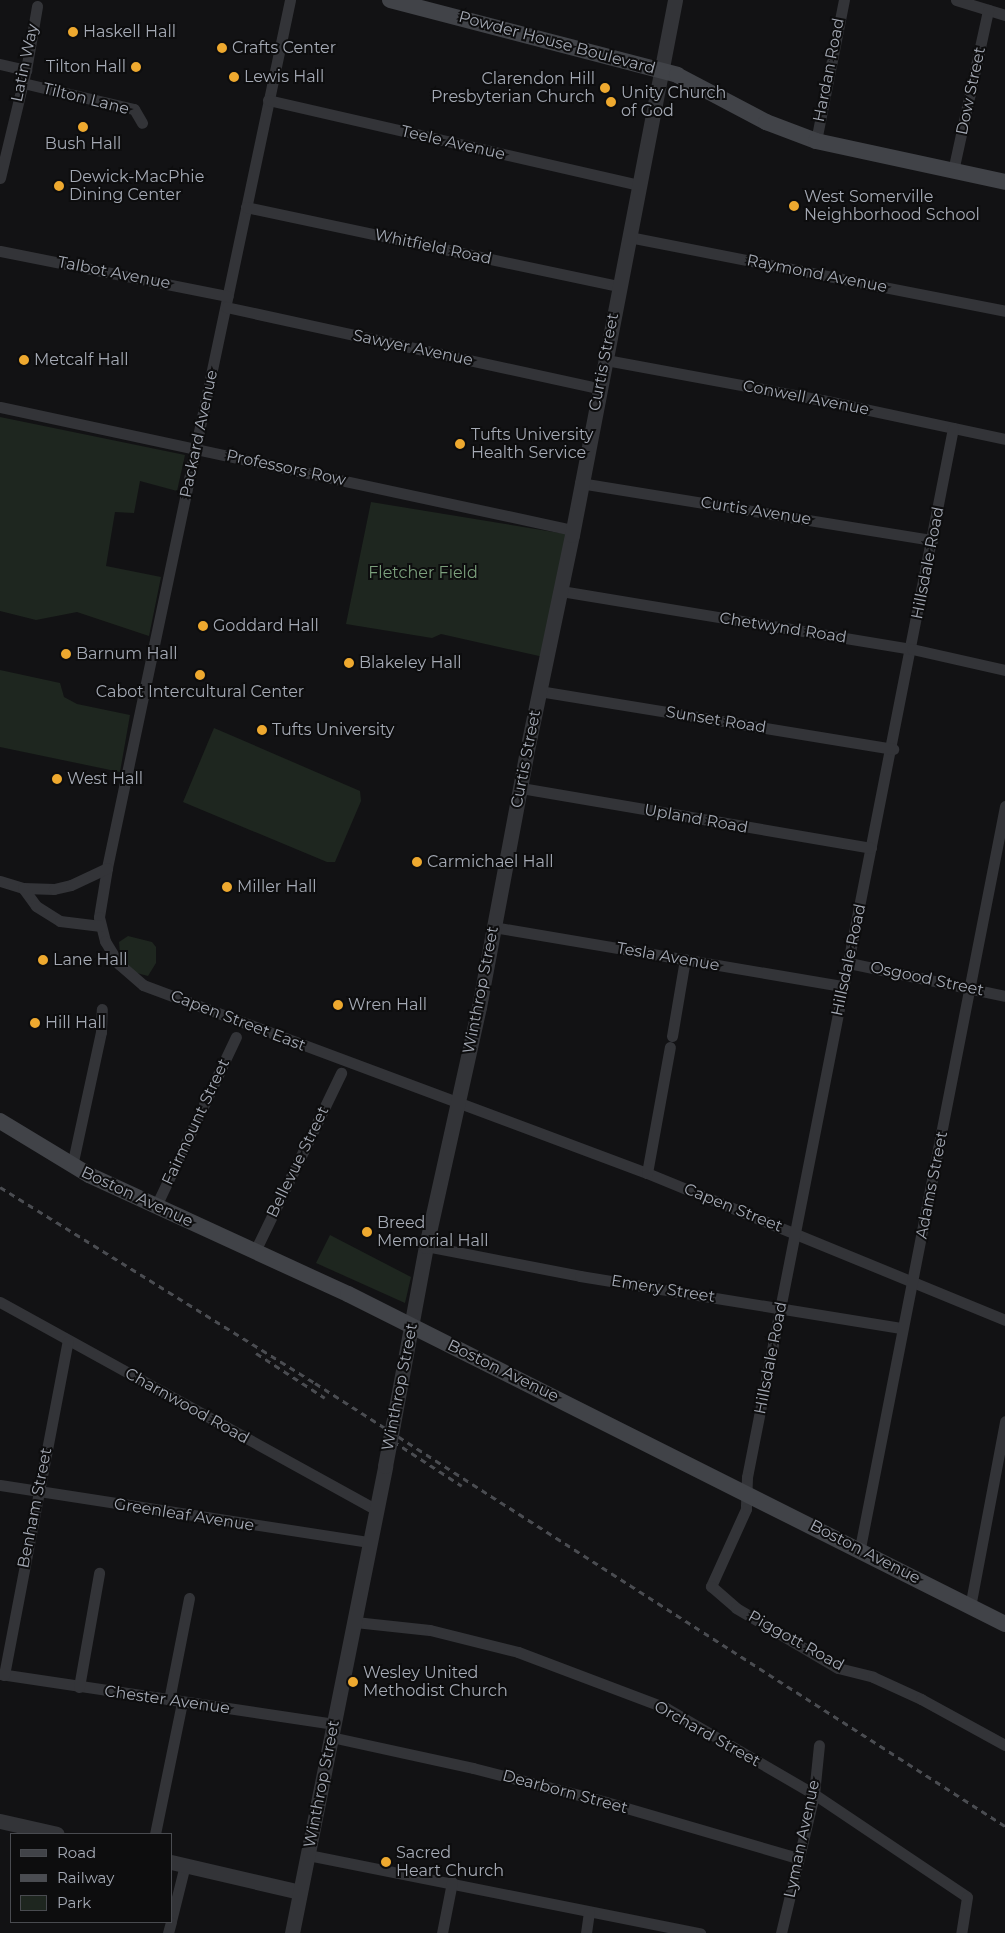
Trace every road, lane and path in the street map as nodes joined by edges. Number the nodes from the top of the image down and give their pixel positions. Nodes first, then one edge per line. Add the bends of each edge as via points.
1 (290, 0) edge
2 (390, 0) edge
3 (675, 0) edge
4 (844, 0) edge
5 (956, 0) edge
6 (37, 6) dead end
7 (988, 10) junction
8 (1005, 16) edge
9 (0, 64) edge
10 (26, 70) junction
11 (660, 70) junction
12 (22, 83) junction
13 (268, 100) junction
14 (142, 123) dead end
15 (816, 141) junction
16 (953, 171) junction
17 (0, 178) edge
18 (1005, 182) edge
19 (638, 185) junction
20 (246, 207) junction
21 (629, 237) junction
22 (0, 251) edge
23 (619, 286) junction
24 (227, 302) junction
25 (1005, 311) edge
26 (606, 360) junction
27 (599, 388) junction
28 (0, 407) edge
29 (954, 428) junction
30 (1005, 439) edge
31 (195, 448) junction
32 (580, 483) junction
33 (573, 530) junction
34 (932, 540) junction
35 (561, 591) junction
36 (912, 649) junction
37 (1005, 670) edge
38 (539, 691) junction
39 (893, 749) junction
40 (521, 788) junction
41 (1005, 806) edge
42 (510, 841) joint
43 (872, 848) junction
44 (107, 868) junction
45 (0, 881) edge
46 (23, 888) junction
47 (101, 926) junction
48 (493, 927) junction
49 (685, 959) junction
50 (849, 963) junction
51 (843, 986) junction
52 (971, 989) junction
53 (1005, 996) edge
54 (102, 1009) dead end
55 (236, 1037) dead end
56 (341, 1073) dead end
57 (458, 1101) junction
58 (0, 1121) edge
59 (72, 1166) junction
60 (647, 1173) junction
61 (156, 1206) junction
62 (794, 1233) junction
63 (426, 1246) junction
64 (255, 1251) junction
65 (913, 1284) junction
66 (0, 1302) edge
67 (780, 1308) junction
68 (1005, 1320) edge
69 (412, 1327) junction
70 (901, 1328) junction
71 (68, 1341) junction
72 (1005, 1421) edge
73 (0, 1485) edge
74 (37, 1492) junction
75 (747, 1492) junction
76 (375, 1509) junction
77 (368, 1542) junction
78 (860, 1548) junction
79 (99, 1573) dead end
80 (189, 1598) dead end
81 (970, 1607) junction
82 (354, 1622) junction
83 (1005, 1624) edge
84 (2, 1674) edge
85 (79, 1687) junction
86 (169, 1700) junction
87 (182, 1702) junction
88 (332, 1730) junction
89 (819, 1745) dead end
90 (1005, 1745) edge
91 (814, 1794) junction
92 (0, 1821) edge
93 (53, 1833) edge
94 (155, 1833) edge
95 (308, 1855) junction
96 (797, 1858) junction
97 (178, 1864) edge
98 (452, 1882) junction
99 (300, 1892) junction
100 (588, 1912) junction
101 (172, 1913) edge
102 (292, 1933) edge
103 (442, 1933) edge
104 (586, 1933) edge
105 (700, 1933) edge
106 (781, 1933) edge
107 (961, 1933) edge

1 - 13 street, Packard Avenue
2 - 11 main road, Powder House Boulevard
3 - 11 street, Curtis Street
4 - 15 street, Hardan Road
5 - 7 street
6 - 10 street, Latin Way
7 - 8 street
7 - 16 street, Dow Street
9 - 10 street
10 - 12 street, Latin Way
11 - 15 main road, Powder House Boulevard via 693,81 766,122
11 - 19 street, Curtis Street
12 - 14 street, Tilton Lane via 134,109
12 - 17 street, Latin Way
13 - 19 street, Teele Avenue
13 - 20 street, Packard Avenue
15 - 16 main road, Powder House Boulevard
16 - 18 main road, Powder House Boulevard
19 - 21 street, Curtis Street
20 - 23 street, Whitfield Road
20 - 24 street, Packard Avenue
21 - 23 street, Curtis Street
21 - 25 street, Raymond Avenue
22 - 24 street, Talbot Avenue
23 - 26 street, Curtis Street
24 - 27 street, Sawyer Avenue
24 - 31 street, Packard Avenue
26 - 27 street, Curtis Street
26 - 29 street, Conwell Avenue
27 - 32 street, Curtis Street
28 - 31 street, Professors Row
29 - 30 street, Conwell Avenue
29 - 34 street, Hillsdale Road
31 - 33 street, Professors Row
31 - 44 street, Packard Avenue via 129,776
32 - 33 street, Curtis Street
32 - 34 street, Curtis Avenue
33 - 35 street, Curtis Street
34 - 36 street, Hillsdale Road
35 - 36 street, Chetwynd Road
35 - 38 street, Curtis Street
36 - 37 street, Chetwynd Road
36 - 39 street, Hillsdale Road
38 - 39 street, Sunset Road
38 - 40 street, Curtis Street
39 - 43 street, Hillsdale Road
40 - 42 street, Curtis Street
40 - 43 street, Upland Road
41 - 52 street, Adams Street
42 - 48 street, Winthrop Street
43 - 50 street, Hillsdale Road
44 - 46 street via 54,890
44 - 47 street, Capen Street East via 99,917
45 - 46 street
46 - 47 street via 36,906 60,921
47 - 57 street, Capen Street East via 105,941 119,964 143,985 254,1029
48 - 49 street, Tesla Avenue
48 - 57 street, Winthrop Street
49 - 51 street, Tesla Avenue
49 - 60 street
50 - 51 street, Hillsdale Road
50 - 52 street, Osgood Street
51 - 62 street, Hillsdale Road
52 - 53 street, Osgood Street
52 - 65 street, Adams Street
54 - 59 street via 101,1032
55 - 61 street, Fairmount Street
56 - 64 street, Bellevue Street
57 - 60 street, Capen Street
57 - 63 street, Winthrop Street
58 - 59 main road, Boston Avenue
59 - 61 main road, Boston Avenue
60 - 62 street, Capen Street
61 - 64 main road, Boston Avenue
62 - 65 street, Capen Street
62 - 67 street, Hillsdale Road
63 - 67 street, Emery Street via 580,1276
63 - 69 street, Winthrop Street
64 - 69 main road, Boston Avenue
65 - 68 street, Capen Street
65 - 70 street, Adams Street
66 - 71 street, Charnwood Road
67 - 70 street, Emery Street
67 - 75 street, Hillsdale Road
69 - 75 main road, Boston Avenue
69 - 76 street, Winthrop Street, bridge
70 - 78 street, Adams Street
71 - 74 street, Benham Street
71 - 76 street, Charnwood Road
72 - 81 street
73 - 74 street, Greenleaf Avenue
74 - 77 street, Greenleaf Avenue
74 - 84 street, Benham Street
75 - 78 main road, Boston Avenue
75 - 90 street, Piggott Road via 746,1509 712,1580 714,1592 838,1668 873,1677 922,1699
76 - 77 street, Winthrop Street
77 - 82 street, Winthrop Street
78 - 81 main road, Boston Avenue
79 - 85 street
80 - 86 street
81 - 83 main road, Boston Avenue
82 - 88 street, Winthrop Street
82 - 91 street, Orchard Street via 430,1630 518,1652 593,1679 666,1708
84 - 85 street, Chester Avenue
85 - 86 street, Chester Avenue
86 - 87 street, Chester Avenue
87 - 88 street, Chester Avenue
87 - 94 street
88 - 95 street, Winthrop Street
88 - 96 street, Dearborn Street via 606,1802
89 - 91 street, Lyman Avenue
91 - 96 street, Lyman Avenue
91 - 107 street, Orchard Street via 967,1897
92 - 93 street
95 - 98 street
95 - 99 street, Winthrop Street
96 - 106 street, Lyman Avenue
97 - 99 street
97 - 101 street
98 - 100 street
98 - 103 street
99 - 102 street, Winthrop Street
100 - 104 street
100 - 105 street

